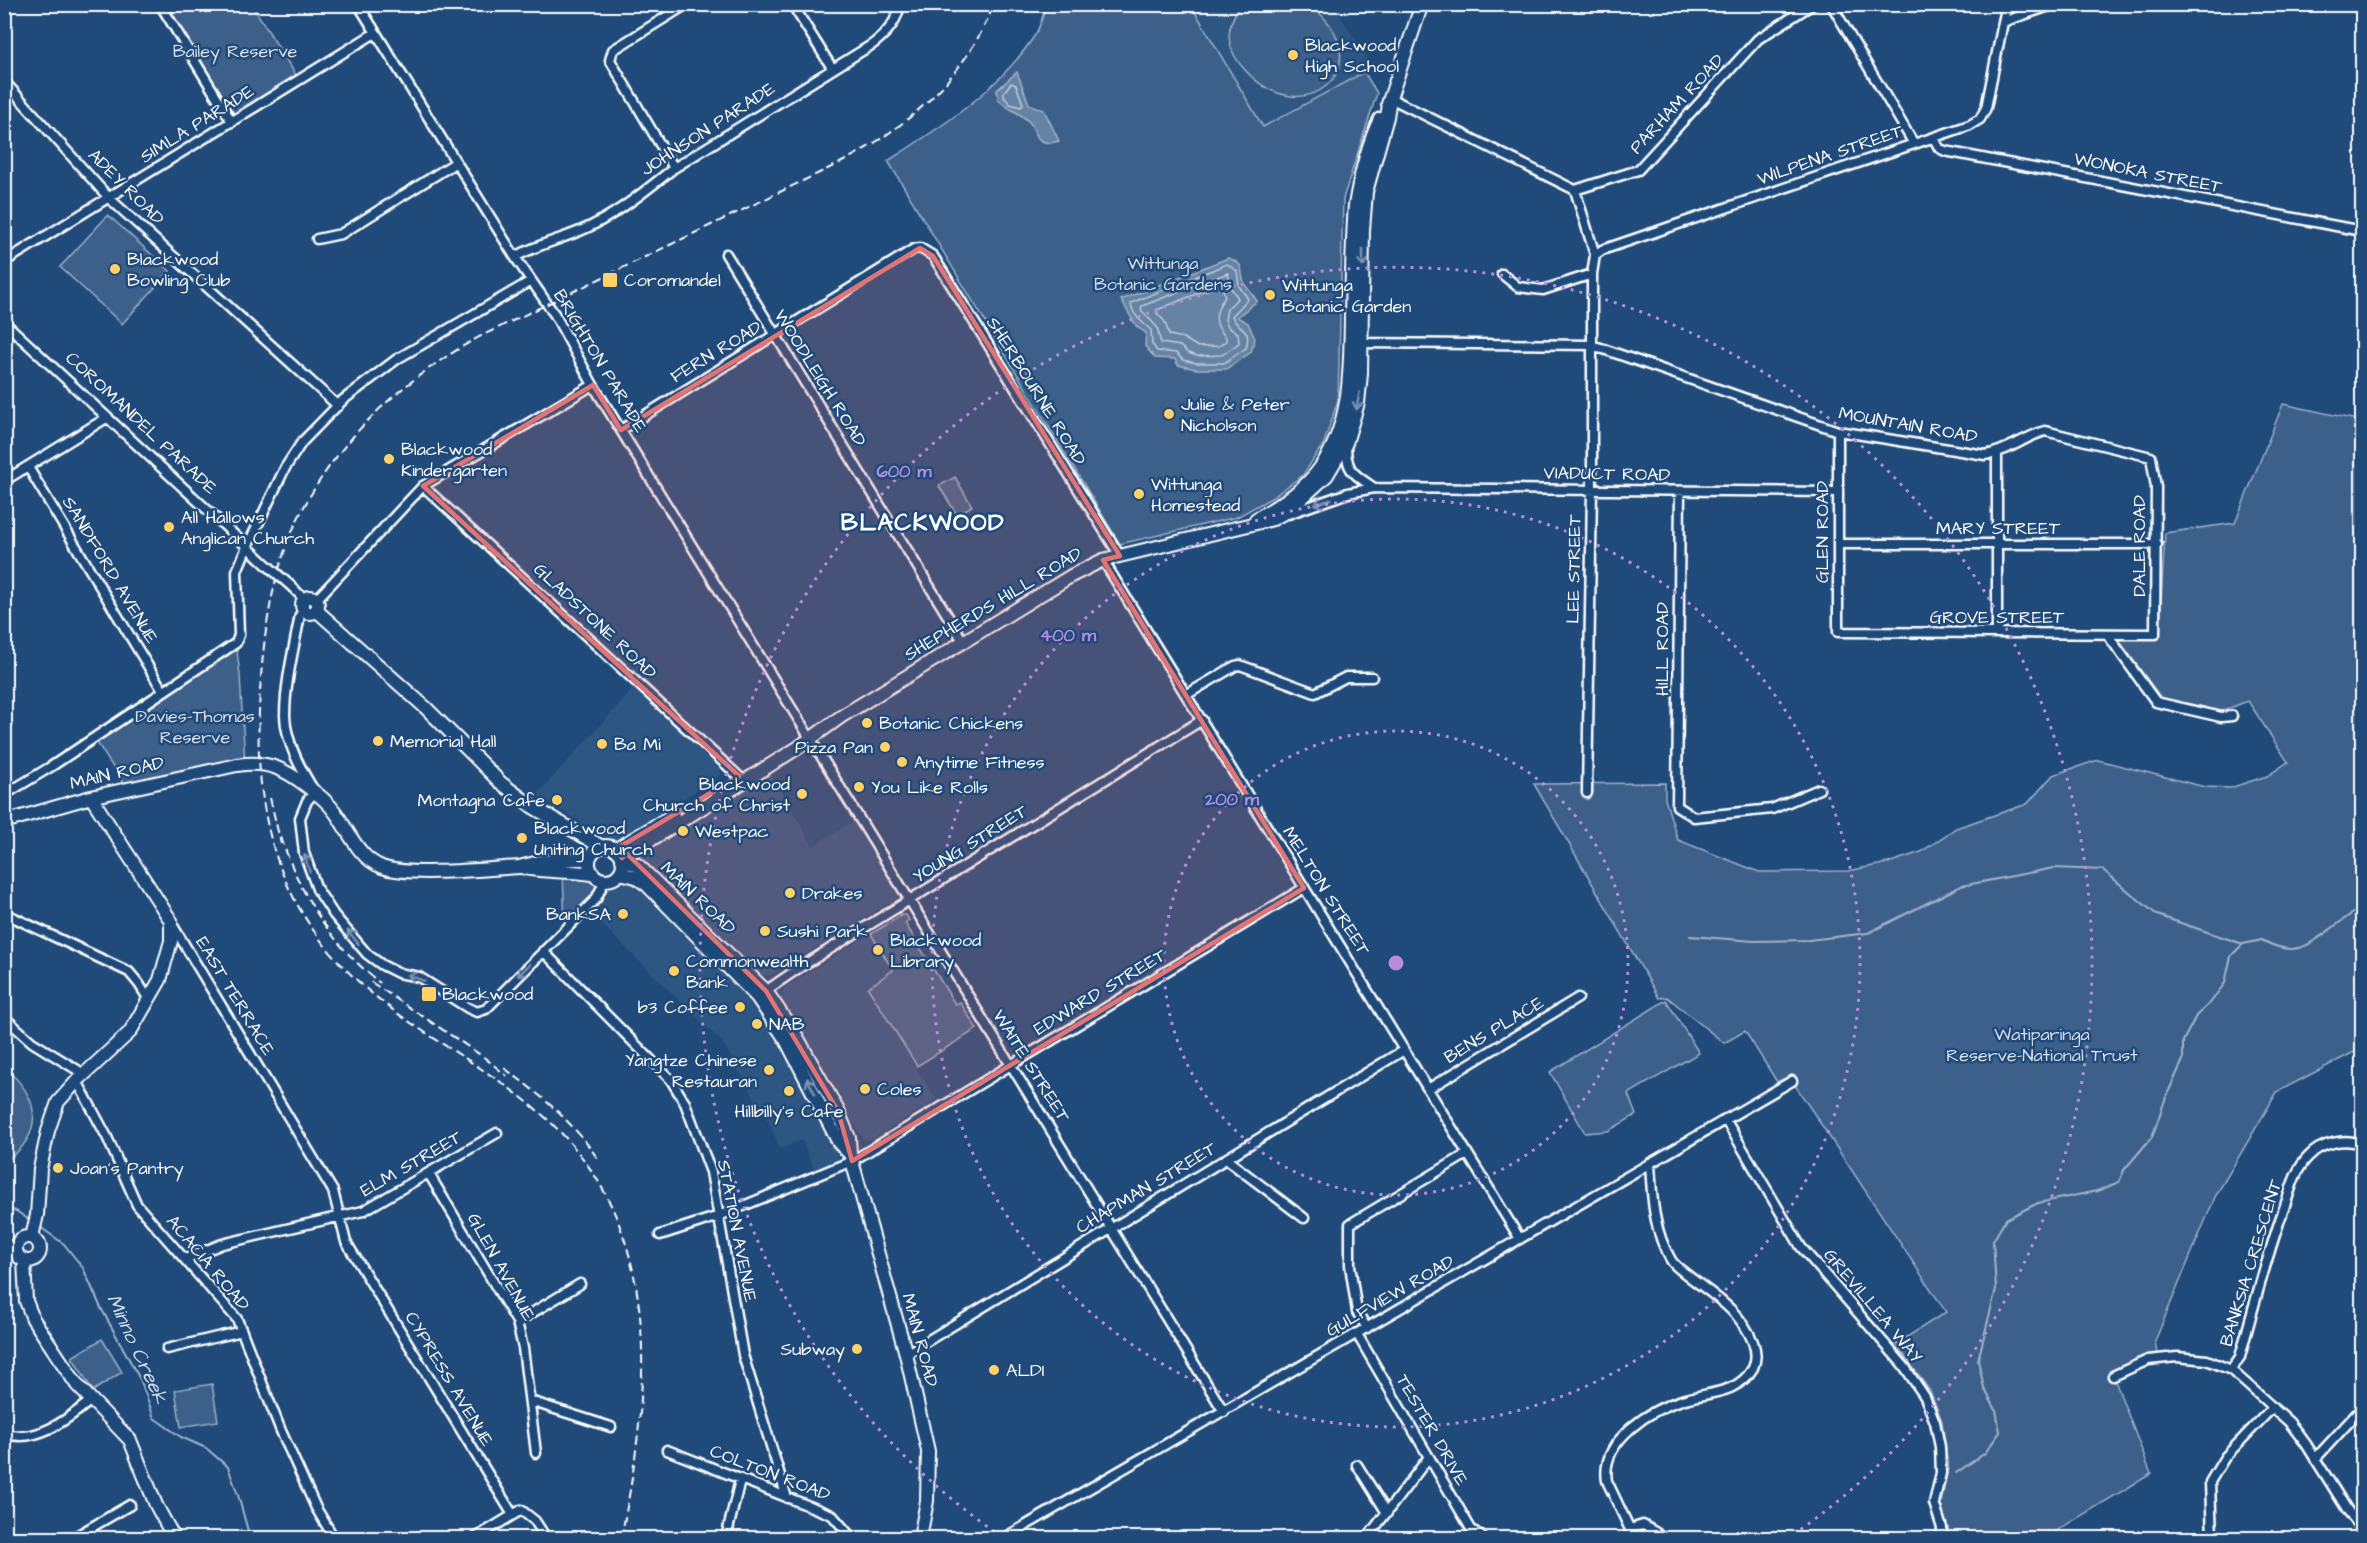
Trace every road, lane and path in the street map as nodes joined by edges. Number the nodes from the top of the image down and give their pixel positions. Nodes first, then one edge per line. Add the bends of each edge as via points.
1 (160, 4) edge
2 (358, 4) edge
3 (687, 4) edge
4 (792, 4) edge
5 (900, 4) edge
6 (1422, 4) edge
7 (1813, 4) edge
8 (1831, 4) edge
9 (2007, 4) edge
10 (2055, 4) edge
11 (2003, 22) junction
12 (375, 33) junction
13 (832, 68) junction
14 (4, 81) edge
15 (1390, 98) junction
16 (232, 122) junction
17 (1934, 138) junction
18 (1914, 144) junction
19 (456, 163) junction
20 (674, 168) junction
21 (1575, 190) junction
22 (110, 198) junction
23 (2362, 231) edge
24 (317, 239) dead end
25 (920, 248) joint
26 (726, 254) dead end
27 (1595, 255) junction
28 (515, 257) junction
29 (4, 262) edge
30 (1502, 274) dead end
31 (1592, 274) junction
32 (531, 281) junction
33 (4, 322) edge
34 (774, 336) junction
35 (1356, 343) junction
36 (1592, 345) junction
37 (593, 385) junction
38 (338, 406) junction
39 (108, 417) junction
40 (621, 430) junction
41 (1838, 431) junction
42 (1346, 443) junction
43 (1997, 453) junction
44 (2151, 458) joint
45 (28, 466) junction
46 (4, 481) edge
47 (423, 486) junction
48 (1374, 488) junction
49 (1592, 490) junction
50 (1680, 492) junction
51 (1838, 492) junction
52 (1273, 519) junction
53 (1245, 526) junction
54 (1838, 544) junction
55 (1997, 544) junction
56 (2157, 544) junction
57 (247, 547) junction
58 (1120, 556) junction
59 (1103, 560) junction
60 (310, 605) junction
61 (1838, 632) joint
62 (1997, 633) junction
63 (2107, 634) junction
64 (2155, 634) joint
65 (963, 641) junction
66 (1372, 677) dead end
67 (163, 691) junction
68 (1186, 695) junction
69 (2232, 716) dead end
70 (1202, 720) junction
71 (810, 738) junction
72 (742, 778) junction
73 (1819, 789) dead end
74 (315, 792) junction
75 (1587, 793) dead end
76 (4, 795) edge
77 (91, 797) junction
78 (4, 822) edge
79 (580, 834) junction
80 (643, 843) junction
81 (602, 846) junction
82 (589, 858) junction
83 (620, 860) junction
84 (638, 865) junction
85 (519, 867) junction
86 (592, 874) junction
87 (605, 880) junction
88 (1304, 888) junction
89 (909, 900) junction
90 (4, 913) edge
91 (171, 921) junction
92 (543, 951) junction
93 (761, 994) junction
94 (1578, 998) dead end
95 (149, 1000) junction
96 (4, 1017) edge
97 (1404, 1050) junction
98 (1011, 1065) junction
99 (81, 1077) junction
100 (1791, 1081) dead end
101 (1428, 1089) junction
102 (1725, 1119) junction
103 (497, 1133) dead end
104 (2362, 1145) edge
105 (1467, 1154) junction
106 (851, 1158) junction
107 (1226, 1159) junction
108 (1650, 1163) junction
109 (429, 1174) junction
110 (719, 1216) junction
111 (340, 1217) junction
112 (1304, 1218) dead end
113 (34, 1228) junction
114 (1111, 1229) junction
115 (660, 1235) dead end
116 (1520, 1239) junction
117 (10, 1246) edge
118 (185, 1259) junction
119 (24, 1260) junction
120 (580, 1284) dead end
121 (517, 1322) junction
122 (1367, 1328) junction
123 (242, 1331) junction
124 (1357, 1335) junction
125 (167, 1349) dead end
126 (906, 1354) junction
127 (2231, 1370) junction
128 (2113, 1376) dead end
129 (90, 1401) junction
130 (530, 1401) junction
131 (2273, 1407) junction
132 (2362, 1408) edge
133 (1224, 1412) junction
134 (611, 1427) dead end
135 (4, 1433) edge
136 (667, 1450) dead end
137 (536, 1453) dead end
138 (1429, 1458) junction
139 (2314, 1459) junction
140 (1356, 1465) dead end
141 (740, 1480) junction
142 (787, 1498) junction
143 (130, 1505) dead end
144 (1387, 1513) junction
145 (513, 1515) junction
146 (1630, 1529) junction
147 (2362, 1529) edge
148 (73, 1539) edge
149 (174, 1539) edge
150 (334, 1539) edge
151 (476, 1539) edge
152 (546, 1539) edge
153 (726, 1539) edge
154 (852, 1539) edge
155 (920, 1539) edge
156 (1004, 1539) edge
157 (1367, 1539) edge
158 (1483, 1539) edge
159 (1634, 1539) edge
160 (1665, 1539) edge
161 (1941, 1539) edge
162 (2212, 1539) edge

1 - 16 street
2 - 12 street, BRIGHTON PARADE
3 - 20 street via 613,50 610,60
4 - 13 street
5 - 13 street, JOHNSON PARADE via 894,23 885,34
6 - 15 main road, SHEPHERDS HILL ROAD
7 - 21 street, PARHAM ROAD via 1758,39 1638,170
8 - 18 street
9 - 11 street, WILPENA STREET
10 - 11 street
11 - 17 street, WILPENA STREET via 1986,108 1980,119
12 - 16 street, SIMLA PARADE
12 - 19 street, BRIGHTON PARADE
13 - 20 street, JOHNSON PARADE
14 - 22 street, ADEY ROAD
15 - 21 street
15 - 35 main road, SHEPHERDS HILL ROAD via 1373,133 1356,197
16 - 22 street, SIMLA PARADE
17 - 18 street, WILPENA STREET
17 - 23 street, WONOKA STREET via 1945,152
18 - 27 street, WILPENA STREET
19 - 24 street via 341,234
19 - 28 street, BRIGHTON PARADE
20 - 28 street, JOHNSON PARADE via 595,224
21 - 27 street
22 - 29 street, SIMLA PARADE
22 - 38 street, ADEY ROAD
25 - 34 street, FERN ROAD
25 - 58 street, SHERBOURNE ROAD via 933,256
26 - 34 street, WOODLEIGH ROAD
27 - 31 street
28 - 32 street, BRIGHTON PARADE
30 - 31 street via 1518,287 1543,291
31 - 36 street
32 - 37 street, BRIGHTON PARADE via 555,315
32 - 38 street via 397,359
33 - 39 street, COROMANDEL PARADE
34 - 40 street, FERN ROAD
34 - 65 street, WOODLEIGH ROAD
35 - 36 street
35 -> 42 main road, SHEPHERDS HILL ROAD via 1358,403
35 - 53 main road, SHEPHERDS HILL ROAD via 1336,441 1319,470 1296,494
36 - 41 street, MOUNTAIN ROAD
36 - 49 street, LEE STREET
37 - 40 street, BRIGHTON PARADE
37 - 47 street
38 - 57 street via 302,441
39 - 45 street
39 - 57 street, COROMANDEL PARADE
40 - 71 street, BRIGHTON PARADE
41 - 43 street, MOUNTAIN ROAD via 1984,455
41 - 51 street, GLEN ROAD
42 - 48 street via 1349,469
42 - 52 main road, SHEPHERDS HILL ROAD via 1327,475 1302,500
43 - 44 street, MOUNTAIN ROAD via 2045,431
43 - 55 street
44 - 56 street, DALE ROAD
45 - 46 street
45 - 67 street, SANDFORD AVENUE
47 - 60 street
47 - 72 street, GLADSTONE ROAD
48 - 49 street, VIADUCT ROAD
48 -> 52 street, VIADUCT ROAD
49 - 50 street, VIADUCT ROAD
49 - 75 street, LEE STREET
50 - 51 street, VIADUCT ROAD
50 - 73 street, HILL ROAD via 1677,806 1694,818 1733,814 1772,809
51 - 54 street, GLEN ROAD
52 - 53 main road, SHEPHERDS HILL ROAD
53 - 58 main road, SHEPHERDS HILL ROAD
54 - 55 street, MARY STREET
54 - 61 street, GLEN ROAD
55 - 56 street, MARY STREET
55 - 62 street
56 - 64 street, DALE ROAD
57 - 60 street, COROMANDEL PARADE, bridge
57 - 67 street via 237,571 236,643
58 - 59 main road, SHEPHERDS HILL ROAD
59 - 65 main road, SHEPHERDS HILL ROAD
59 - 68 street, MELTON STREET
60 - 74 street via 300,615 285,717 294,753
60 - 79 main road, COROMANDEL PARADE via 419,702 501,783
61 - 62 street, GROVE STREET
62 - 63 street, GROVE STREET
63 - 64 street, GROVE STREET
63 - 69 street via 2156,702
65 - 71 main road, SHEPHERDS HILL ROAD
66 - 68 street via 1347,677 1315,693 1235,666
67 - 76 street
68 - 70 street, MELTON STREET
70 - 88 street, MELTON STREET
70 - 89 street, YOUNG STREET
71 - 72 main road, SHEPHERDS HILL ROAD
71 - 89 street, WAITE STREET
72 - 80 main road, SHEPHERDS HILL ROAD
72 - 83 main road, SHEPHERDS HILL ROAD
74 - 77 main road, MAIN ROAD via 290,773 272,764 259,763
74 - 85 main road, MAIN ROAD via 336,812 364,855 381,866 393,870
92 -> 74 street via 486,1009 477,1012 419,977 382,965 367,954 334,915 309,872 300,818
77 - 78 main road, MAIN ROAD
77 - 91 main road, EAST TERRACE
79 - 81 main road, COROMANDEL PARADE
79 - 82 main road
80 - 83 main road, SHEPHERDS HILL ROAD
80 - 84 main road
81 - 82 main road
81 - 83 main road
82 - 85 main road, MAIN ROAD
82 - 86 main road
83 - 84 main road, MAIN ROAD
83 - 87 main road via 614,878
83 - 93 main road, MAIN ROAD
84 - 93 main road, MAIN ROAD
85 - 86 main road, MAIN ROAD
86 - 87 main road
87 - 92 street via 588,907
88 - 97 street, MELTON STREET
88 - 98 street, EDWARD STREET
89 - 93 street, YOUNG STREET
89 - 98 street, WAITE STREET
90 - 95 street via 129,972
91 - 95 main road via 168,955
91 - 111 street, EAST TERRACE via 333,1191
92 - 110 street, STATION AVENUE via 671,1080 705,1152
93 - 106 main road, MAIN ROAD via 839,1143
94 - 101 street, BENS PLACE
95 - 99 main road via 130,1032
96 - 99 street
97 - 101 street, MELTON STREET
97 - 107 street, CHAPMAN STREET
98 - 106 street, EDWARD STREET
98 - 114 street, WAITE STREET
99 - 113 main road via 58,1101 48,1131
99 - 118 street, ACACIA ROAD via 137,1205
100 - 102 street, GULFVIEW ROAD
101 - 105 street, MELTON STREET
102 - 108 street, GULFVIEW ROAD
102 - 161 street, GREVILLEA WAY via 1802,1247 1904,1366 1925,1397 1940,1447 1941,1473 1934,1503 1942,1528
103 - 109 street, ELM STREET
104 - 127 street, BANKSIA CRESCENT via 2352,1140 2333,1143 2314,1151 2297,1172 2264,1265 2240,1357
105 - 116 street, MELTON STREET
105 - 122 street via 1350,1224 1350,1265 1357,1312
106 - 110 street, EDWARD STREET
106 - 126 main road, MAIN ROAD
107 - 112 street
107 - 114 street, CHAPMAN STREET
108 - 116 street, GULFVIEW ROAD
108 - 146 street via 1654,1216 1672,1263 1733,1310 1748,1329 1757,1352 1753,1367 1739,1384 1684,1400 1646,1418 1625,1433 1610,1453 1607,1481
109 - 111 street, ELM STREET via 363,1211
109 - 121 street, GLEN AVENUE
110 - 115 street, EDWARD STREET
110 - 142 street, STATION AVENUE via 743,1355
111 - 118 street, ELM STREET via 222,1244
111 - 145 street, CYPRESS AVENUE via 346,1242
113 - 117 main road
113 - 119 main road via 40,1252 35,1259
114 - 126 street, CHAPMAN STREET
114 - 133 street, WAITE STREET
116 - 122 street, GULFVIEW ROAD
117 - 119 main road
118 - 123 street, ACACIA ROAD via 237,1319
119 - 129 main road via 27,1301 33,1319
120 - 121 street
121 - 130 street, GLEN AVENUE
122 - 124 street, GULFVIEW ROAD
123 - 125 street
123 - 150 street, ACACIA ROAD via 281,1431
124 - 133 street, GULFVIEW ROAD
124 - 138 street, TESTER DRIVE
126 - 155 main road, MAIN ROAD via 928,1451 927,1501
127 - 128 street via 2207,1360 2177,1358 2148,1360
127 - 131 street
129 - 135 street via 45,1431 27,1436
129 - 149 main road via 130,1440
130 - 134 street
130 - 137 street, GLEN AVENUE
131 - 139 street via 2289,1422
131 - 162 street via 2225,1457 2214,1475 2210,1494
132 - 139 street
133 - 156 street, GULFVIEW ROAD
136 - 141 street, COLTON ROAD
138 - 144 street
138 - 158 street, TESTER DRIVE via 1471,1529
139 - 147 street
140 - 144 street
141 - 142 street, COLTON ROAD
141 - 153 street
142 - 154 street, COLTON ROAD via 832,1515
143 - 148 street
144 - 157 street
145 - 151 street
145 - 152 street via 521,1510 535,1521
146 - 159 street
146 - 160 street via 1643,1525

